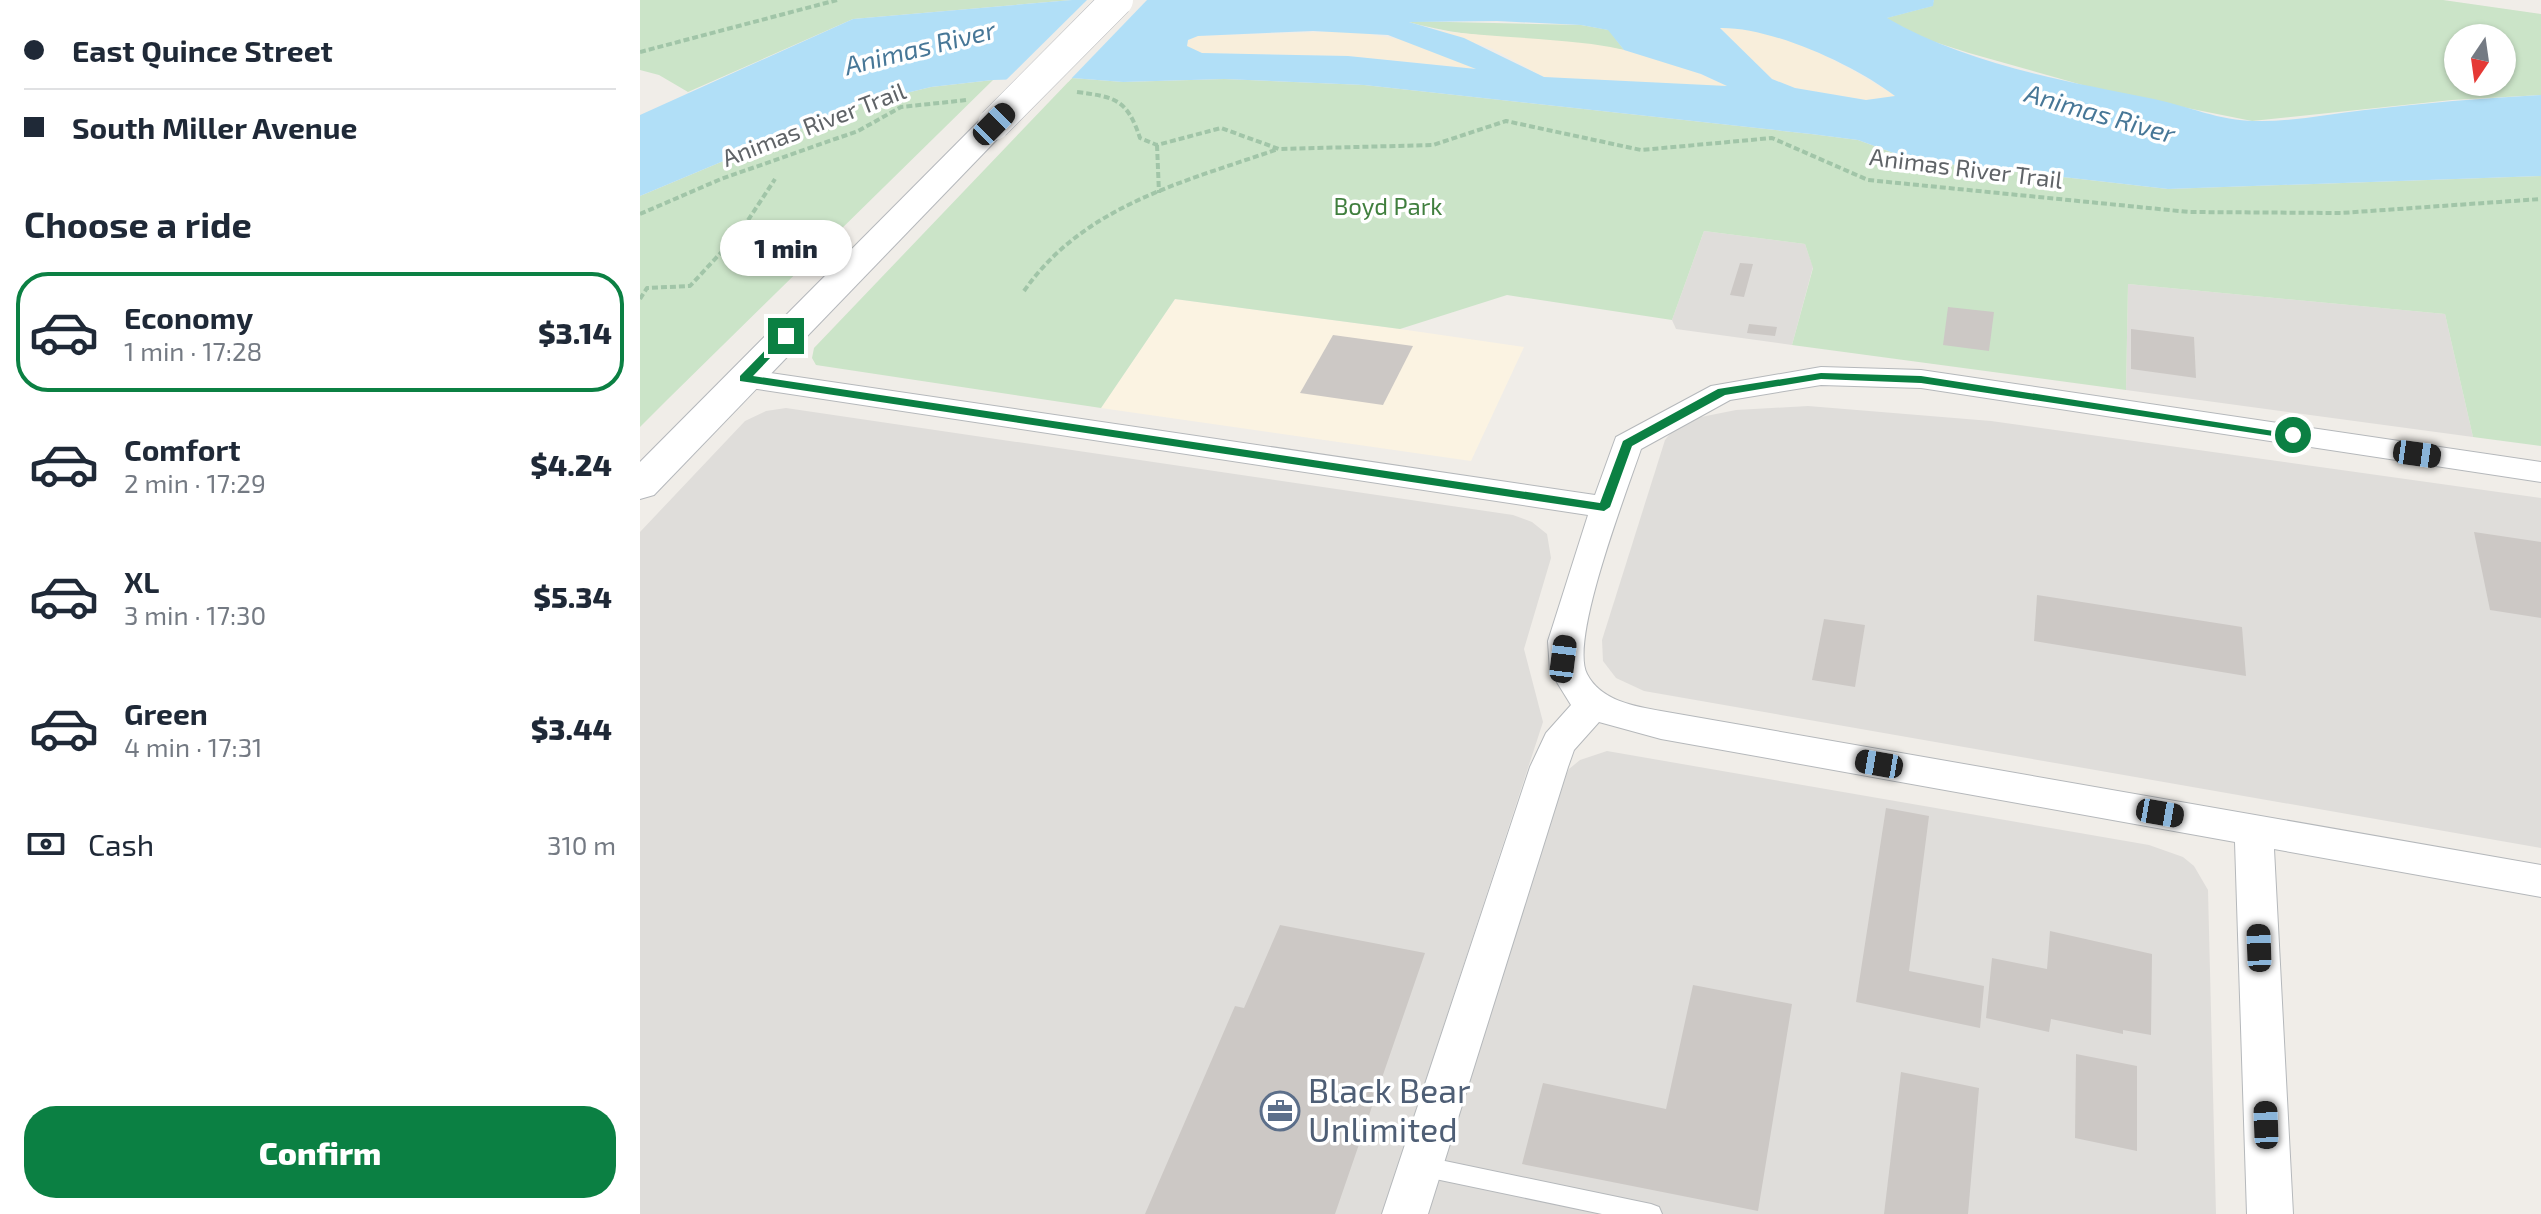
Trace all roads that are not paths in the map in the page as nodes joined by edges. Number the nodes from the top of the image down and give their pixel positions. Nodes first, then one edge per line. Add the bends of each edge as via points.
1 (1117, 0) edge
2 (744, 378) junction
3 (2541, 472) edge
4 (640, 486) edge
5 (1604, 507) junction
6 (1593, 705) junction
7 (2254, 830) junction
8 (2541, 881) edge
9 (1421, 1165) junction
10 (1405, 1214) edge
11 (1651, 1214) edge
12 (2270, 1214) edge

1 - 2 main road, bridge via 988,111
2 - 4 main road
2 - 5 street
3 - 5 street via 1921,379 1821,376 1722,392 1627,444
5 - 6 street via 1567,628 1563,659 1572,685
6 - 7 street via 1646,722
6 - 9 street via 1559,743 1549,767
7 - 8 street
7 - 12 street
9 - 10 street
9 - 11 lane

